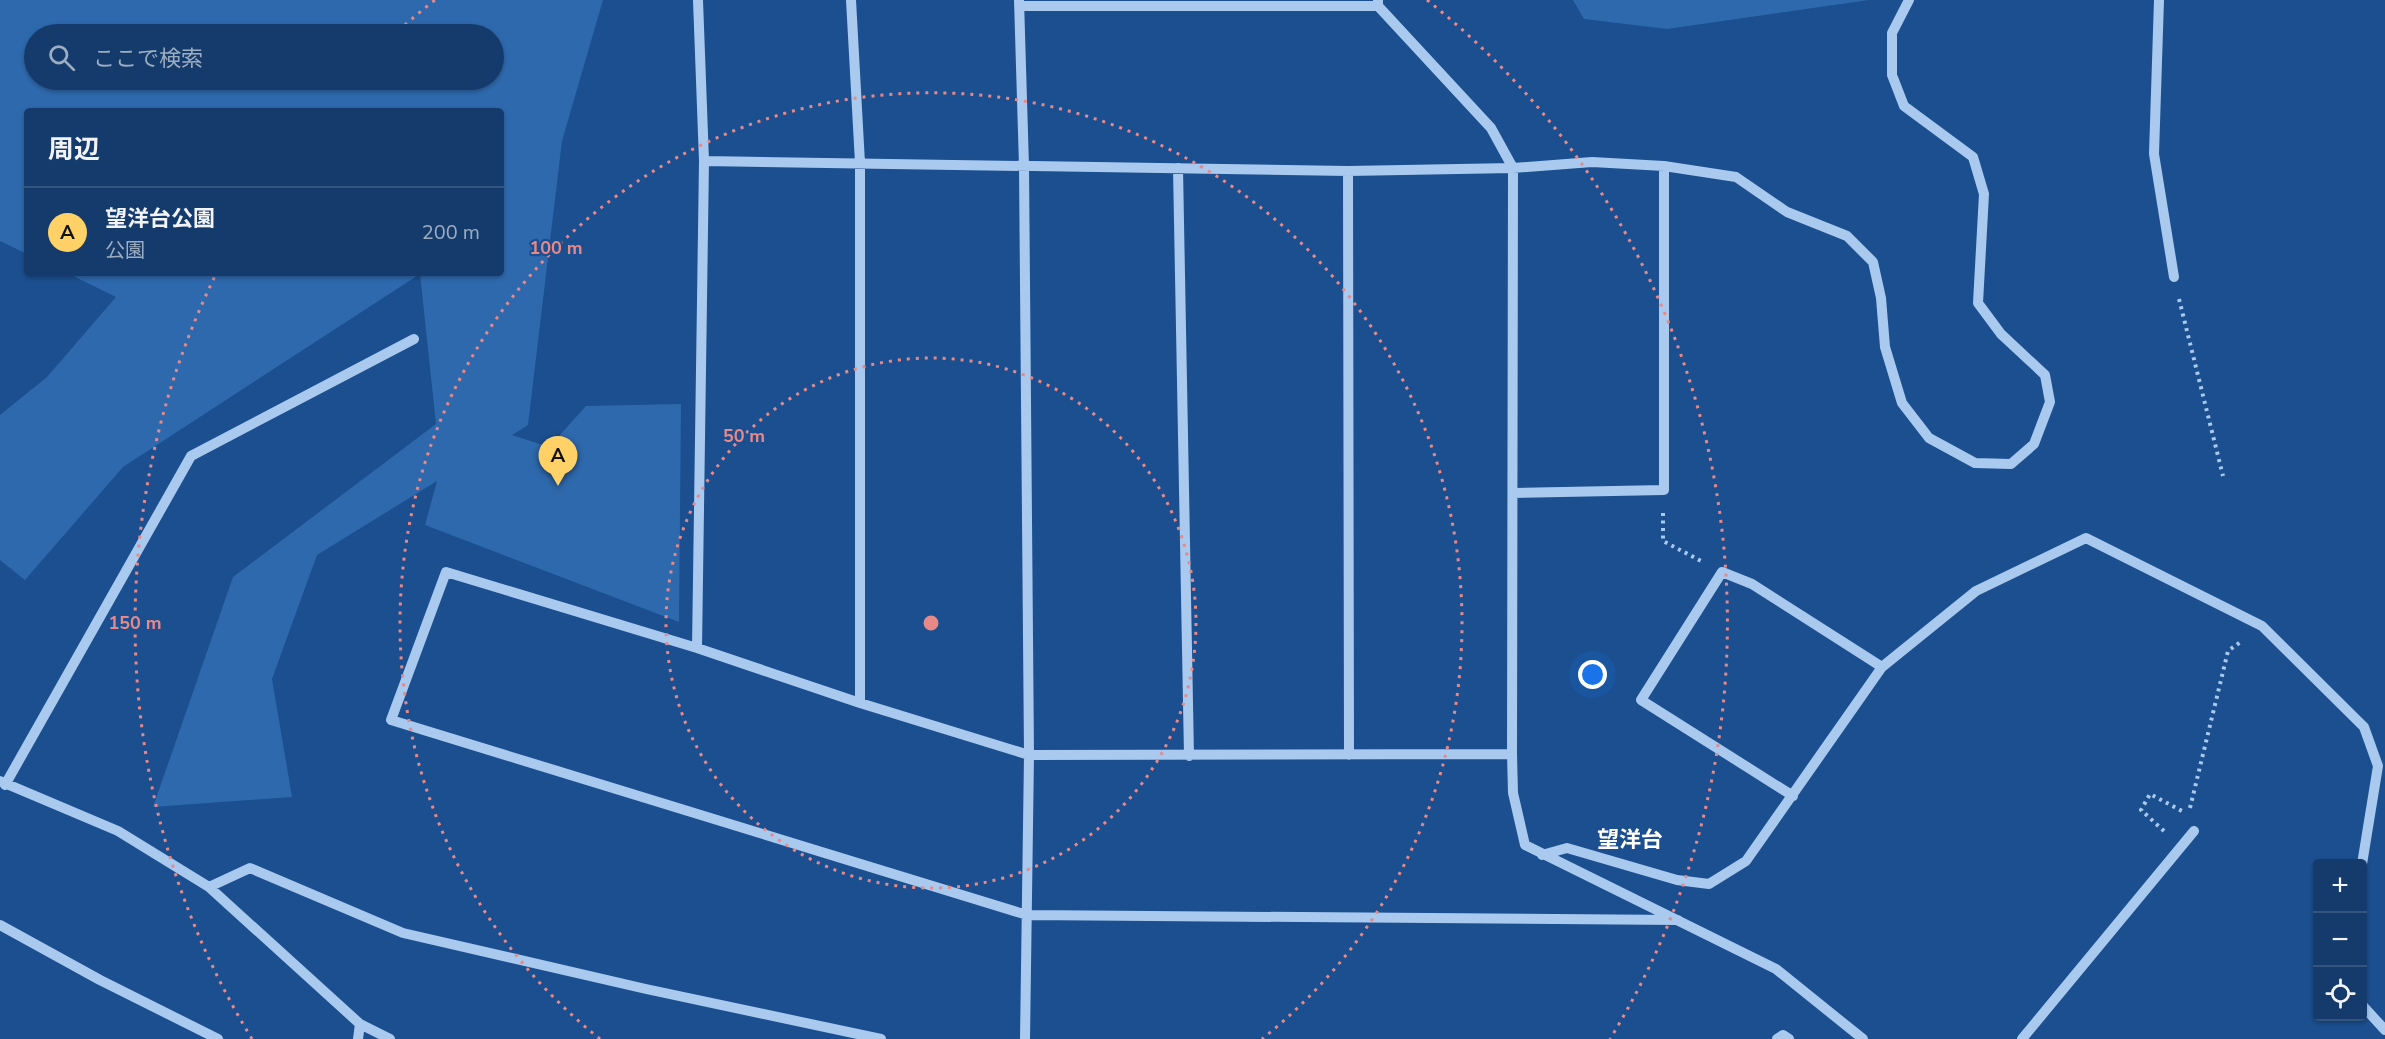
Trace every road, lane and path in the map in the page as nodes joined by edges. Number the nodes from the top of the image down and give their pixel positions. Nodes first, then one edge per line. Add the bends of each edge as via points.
1 (698, 0) edge
2 (850, 0) edge
3 (1910, 0) edge
4 (2159, 0) edge
5 (1019, 3) edge
6 (1378, 3) edge
7 (704, 161) junction
8 (860, 163) junction
9 (1024, 166) junction
10 (1664, 166) junction
11 (1178, 168) junction
12 (1513, 168) junction
13 (1348, 171) junction
14 (2174, 278) joint
15 (414, 339) dead end
16 (2223, 476) dead end
17 (1664, 490) junction
18 (1513, 493) junction
19 (1722, 572) junction
20 (2262, 626) junction
21 (697, 648) junction
22 (1882, 668) junction
23 (860, 703) junction
24 (1512, 754) junction
25 (1029, 755) junction
26 (1349, 755) junction
27 (1189, 756) junction
28 (2, 783) edge
29 (1793, 796) junction
30 (2194, 831) dead end
31 (2181, 847) junction
32 (1542, 855) junction
33 (2363, 859) edge
34 (209, 887) junction
35 (1027, 915) junction
36 (1678, 920) junction
37 (0, 925) edge
38 (2367, 1010) edge
39 (360, 1024) junction
40 (2385, 1030) edge
41 (218, 1039) edge
42 (358, 1039) edge
43 (390, 1039) edge
44 (881, 1039) edge
45 (1025, 1039) edge
46 (1777, 1039) edge
47 (1789, 1039) edge
48 (1863, 1039) edge
49 (2022, 1039) edge

1 - 7 street
2 - 8 street
3 - 10 street via 1892,33 1892,75 1904,106 1973,157 1984,194 1978,303 2001,334 2045,375 2050,402 2034,444 2011,464 1976,463 1929,438 1902,403 1885,347 1873,262 1847,236 1787,212 1736,177
4 - 14 street via 2154,154
5 - 6 street
5 - 9 street
6 - 12 street via 1491,128
7 - 8 street
7 - 21 street
8 - 9 street
8 - 23 street
9 - 11 street
9 - 25 street
10 - 12 street via 1592,162
10 - 17 street
11 - 13 street
11 - 27 street
12 - 13 street
12 - 18 street
13 - 26 street
14 - 16 path
15 - 28 street via 191,456
17 - 18 street
17 - 19 path via 1663,541
18 - 24 street
19 - 22 street via 1752,584
19 - 29 street via 1641,699
20 - 22 street via 2085,538 1976,591
20 - 31 path via 2228,651 2188,814 2150,794 2141,810
20 - 33 street via 2364,727 2378,766
21 - 23 street
21 - 35 street via 446,572 391,720
22 - 29 street
23 - 25 street
24 - 26 street
24 - 32 street via 1513,793 1524,845
25 - 27 street
25 - 35 street
26 - 27 street
28 - 34 street via 118,831
29 - 32 street via 1746,861 1709,884 1677,880 1567,848
30 - 31 street
31 - 49 street
32 - 36 street
34 - 39 street
34 - 44 street via 250,868 403,933
35 - 36 street
35 - 45 street
36 - 48 street via 1776,969
37 - 41 street
38 - 40 street
39 - 42 street
39 - 43 street
46 - 47 street via 1783,1035

